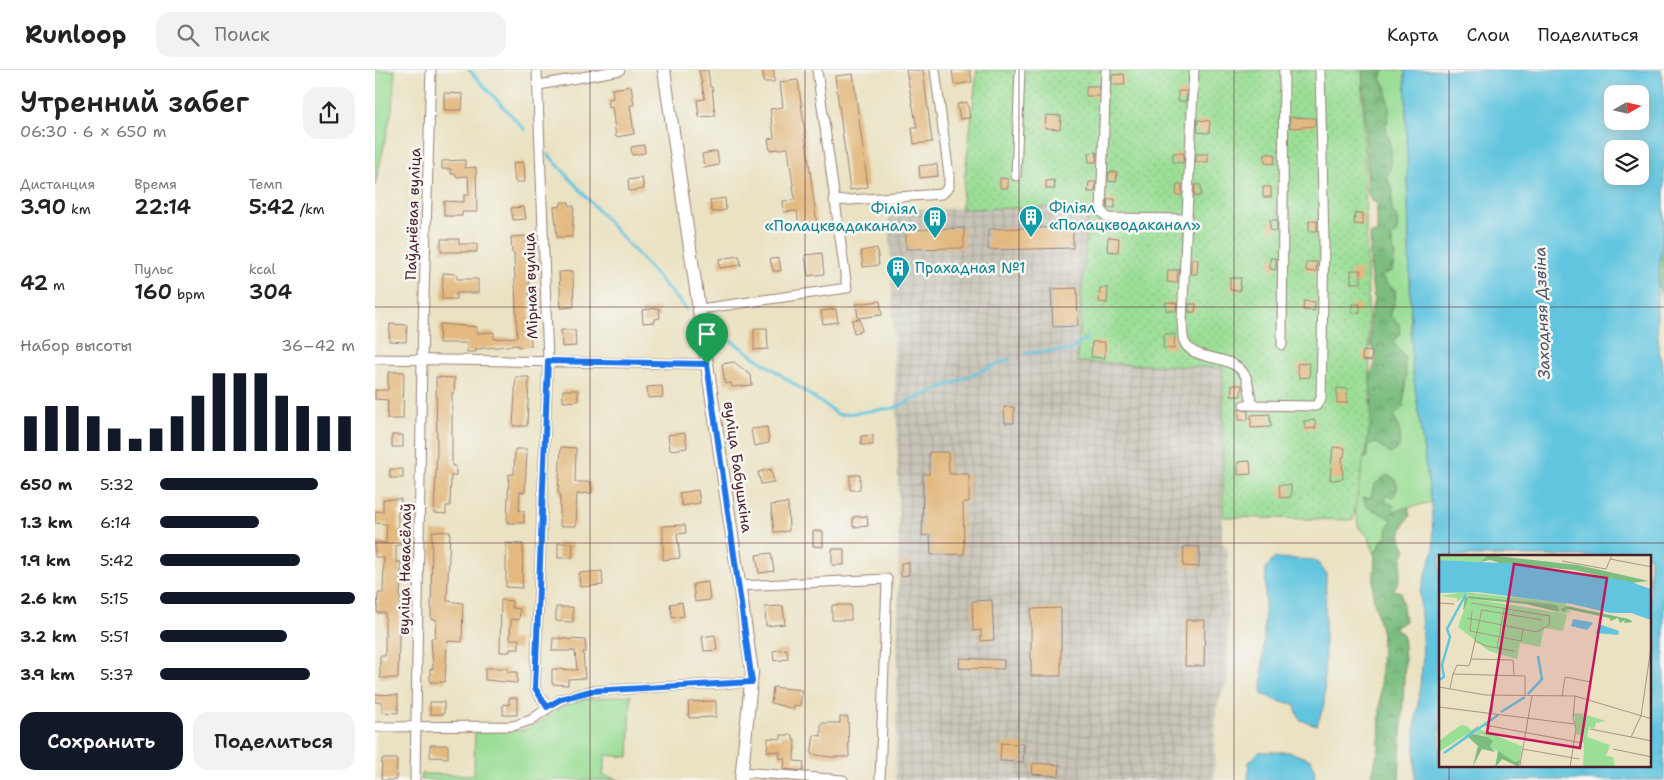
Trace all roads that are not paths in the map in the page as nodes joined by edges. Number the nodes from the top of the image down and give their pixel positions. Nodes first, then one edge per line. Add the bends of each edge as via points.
1 (431, 70) edge
2 (537, 70) edge
3 (620, 70) edge
4 (664, 70) edge
5 (817, 70) edge
6 (935, 70) edge
7 (1020, 70) edge
8 (1106, 70) edge
9 (1194, 70) edge
10 (1284, 70) edge
11 (1320, 70) edge
12 (539, 85) junction
13 (1016, 176) dead end
14 (834, 201) junction
15 (1187, 219) junction
16 (699, 309) junction
17 (1282, 345) dead end
18 (375, 359) edge
19 (422, 360) junction
20 (548, 361) junction
21 (707, 364) junction
22 (739, 586) junction
23 (752, 682) junction
24 (547, 707) junction
25 (375, 727) edge
26 (416, 728) junction
27 (742, 776) edge
28 (415, 780) edge
29 (843, 780) edge
30 (880, 780) edge

1 - 19 street, Паўднёвая вуліца
2 - 12 street, Мірная вуліца
3 - 12 street
4 - 16 street, вуліца Бабушкіна
5 - 14 street
6 - 14 street via 949,187 942,194
7 - 13 street
8 - 15 street via 1101,211 1108,218
9 - 15 street
10 - 17 street
11 - 15 street via 1324,242 1321,399 1316,406 1248,404 1246,378 1239,367 1192,351 1184,342
12 - 20 street, Мірная вуліца
14 - 16 street via 847,288
16 - 21 street, вуліца Бабушкіна
18 - 19 street
19 - 20 street
19 - 26 street, вуліца Навасёлаў
20 - 21 street
20 - 24 street, Мірная вуліца via 535,688
21 - 22 street, вуліца Бабушкіна
22 - 23 street, вуліца Бабушкіна
22 - 30 street via 887,579
23 - 24 street via 591,691 561,699
23 - 27 street, вуліца Бабушкіна
24 - 26 street via 531,720 513,726
25 - 26 street
26 - 28 street, вуліца Навасёлаў
27 - 29 street

